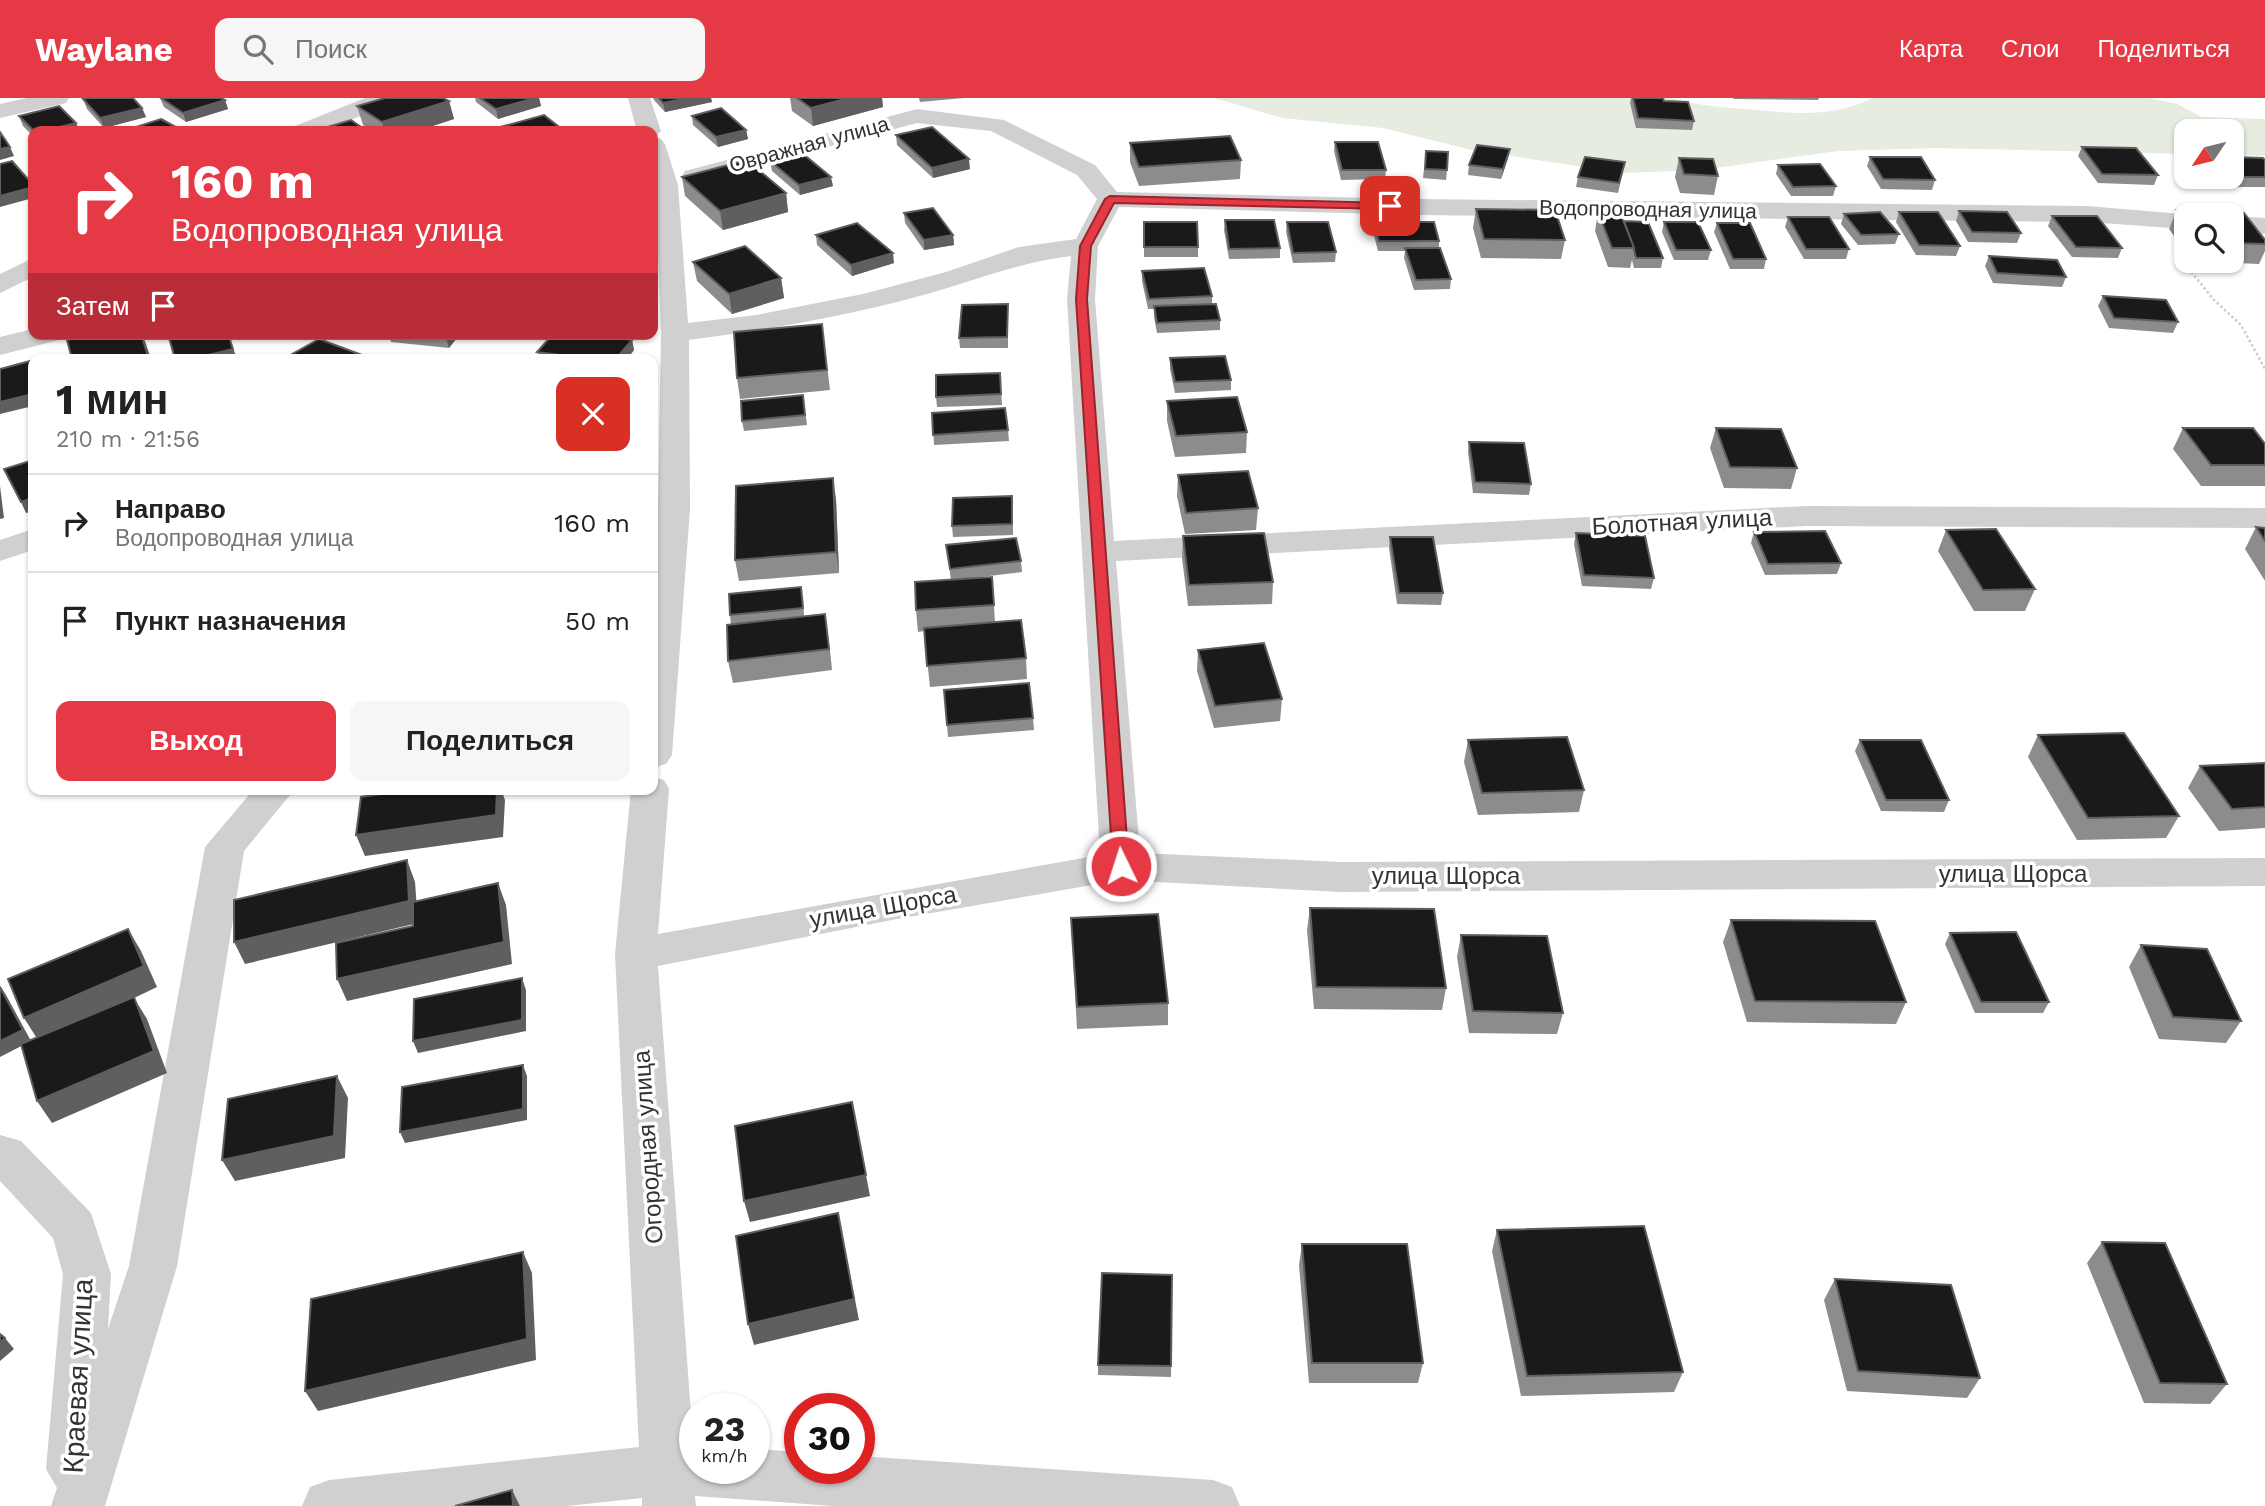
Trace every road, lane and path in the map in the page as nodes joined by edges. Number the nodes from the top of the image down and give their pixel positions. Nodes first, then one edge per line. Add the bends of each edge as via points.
1 (58, 98) edge
2 (386, 98) edge
3 (639, 98) edge
4 (0, 111) edge
5 (316, 126) edge
6 (647, 126) edge
7 (659, 186) edge
8 (1110, 199) junction
9 (2150, 218) junction
10 (2174, 220) edge
11 (2244, 225) edge
12 (2265, 226) edge
13 (1085, 246) junction
14 (28, 269) edge
15 (0, 285) edge
16 (675, 333) junction
17 (28, 339) edge
18 (0, 346) edge
19 (2265, 369) edge
20 (663, 510) edge
21 (2265, 518) edge
22 (28, 541) edge
23 (0, 551) edge
24 (1099, 552) junction
25 (658, 632) edge
26 (271, 795) edge
27 (649, 795) edge
28 (1121, 866) junction
29 (2265, 872) edge
30 (636, 954) junction
31 (0, 1154) edge
32 (669, 1487) edge
33 (71, 1506) edge
34 (78, 1506) edge
35 (329, 1506) edge
36 (1213, 1506) edge

1 - 4 street
2 - 5 street
3 - 6 street
7 - 8 street, Овражная улица via 917,116 996,125 1086,170
7 - 16 street
8 - 9 street, Водопроводная улица
8 - 13 street
9 - 10 street, Водопроводная улица
9 - 19 path via 2213,299 2241,325
11 - 12 street
13 - 16 street via 1028,253 865,302
13 - 24 street via 1081,299
14 - 15 street
16 - 20 street
17 - 18 street
20 - 25 street
21 - 24 street, Болотная улица via 1807,516
22 - 23 street
24 - 28 street
26 - 34 street via 225,847 153,1266
27 - 30 street, Огородная улица
28 - 29 street, улица Щорса via 1341,877
28 - 30 street, улица Щорса
30 - 32 street, Огородная улица
31 - 33 street, Краевая улица via 74,1228 87,1274
32 - 35 street
32 - 36 street

